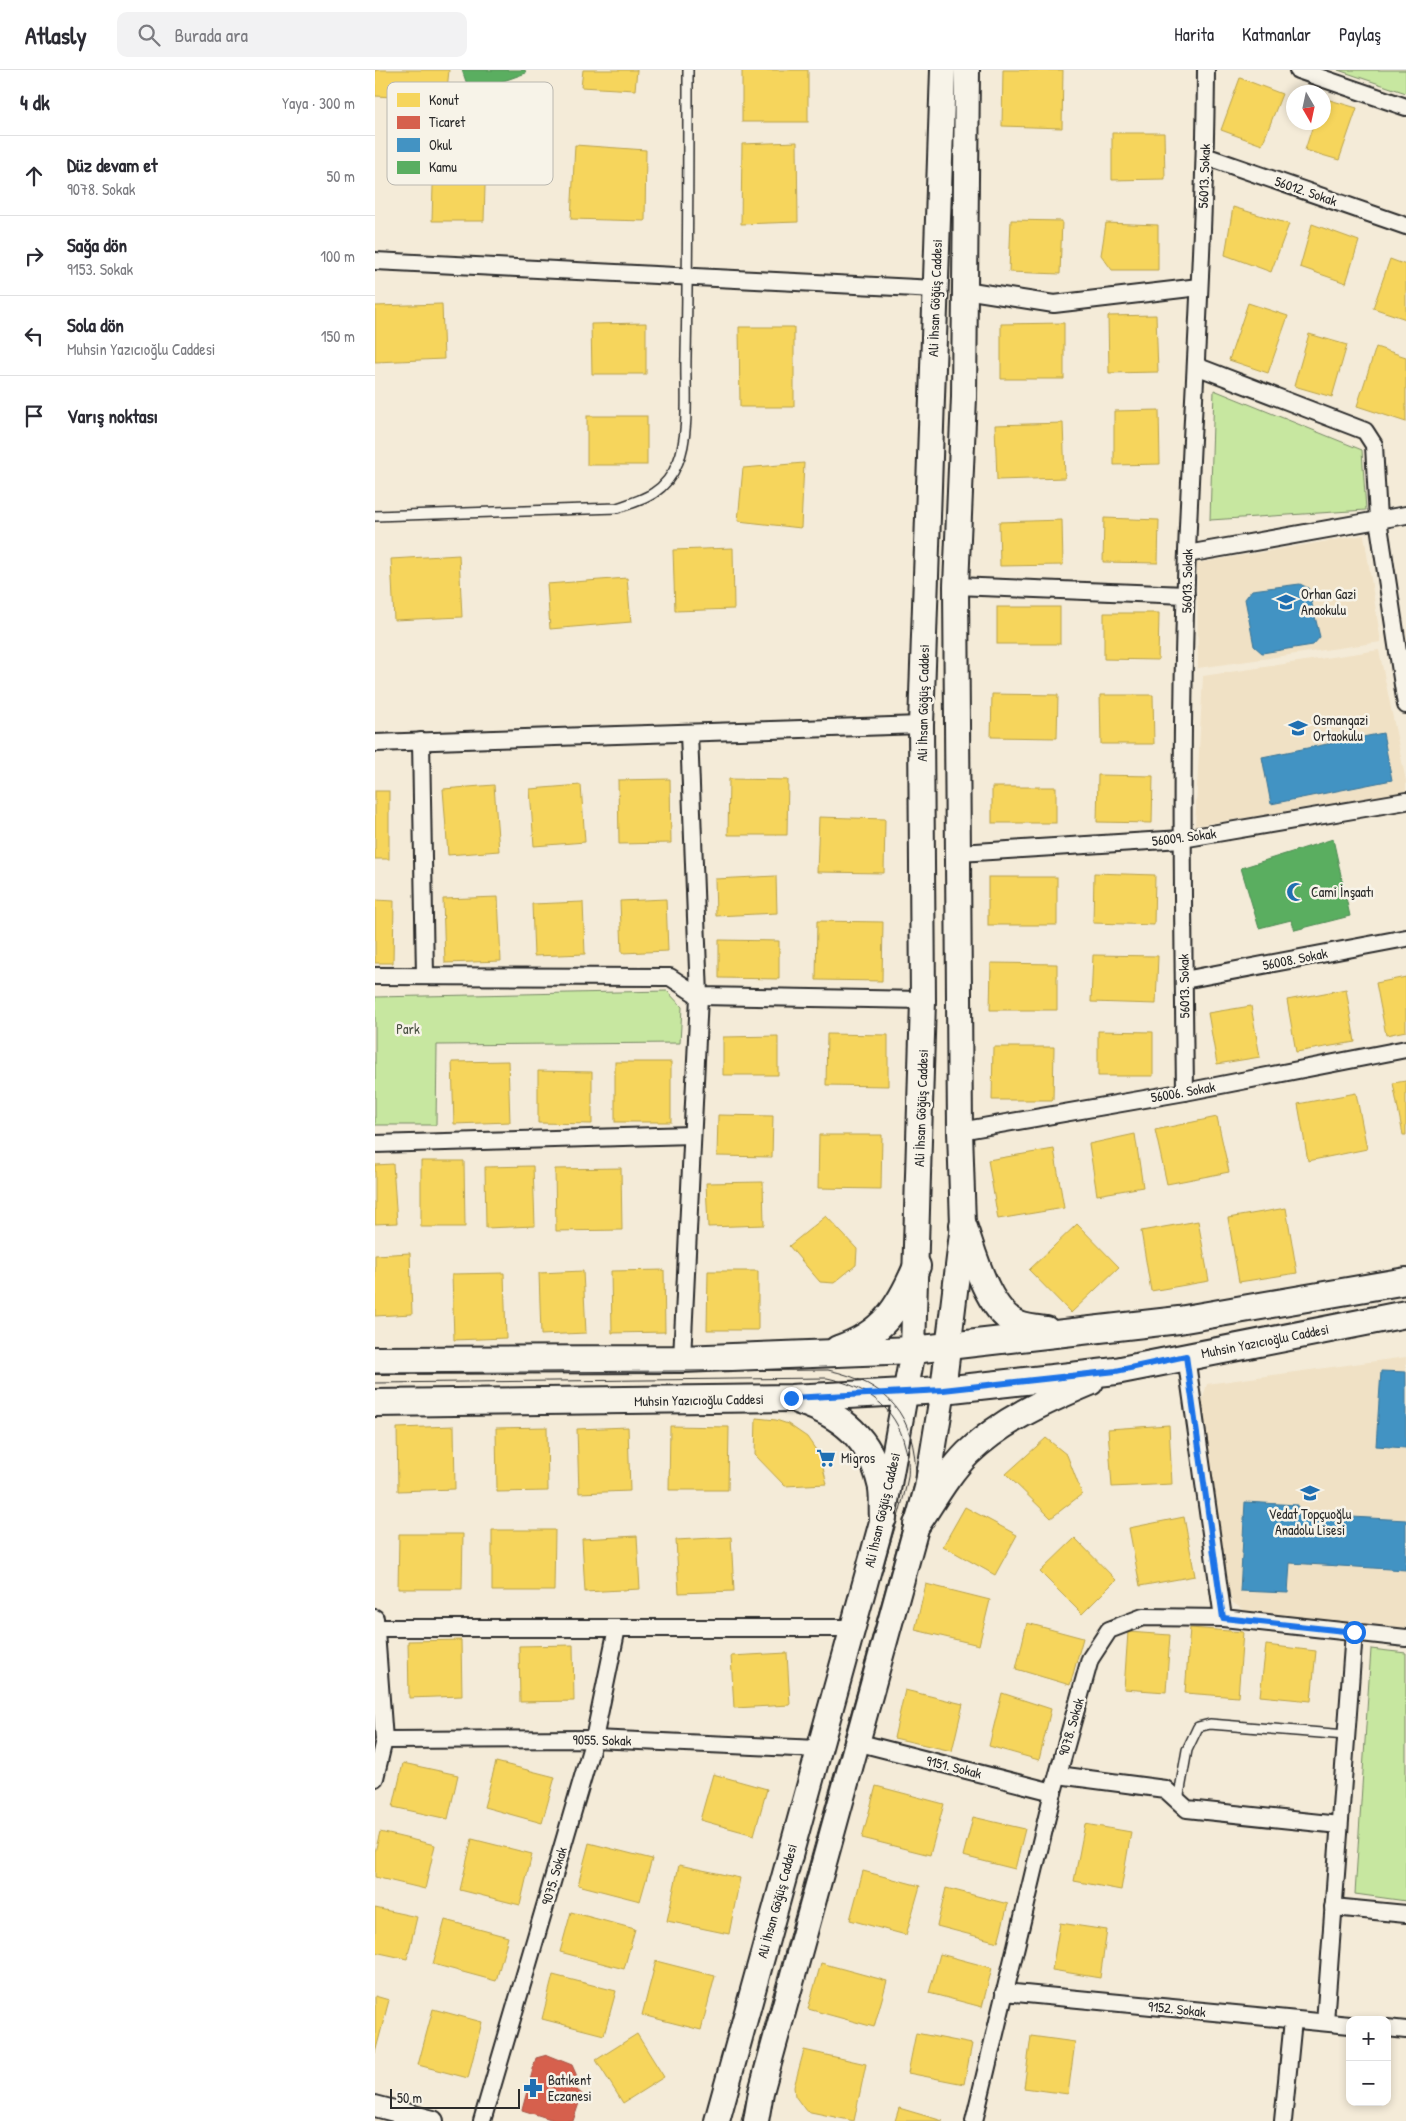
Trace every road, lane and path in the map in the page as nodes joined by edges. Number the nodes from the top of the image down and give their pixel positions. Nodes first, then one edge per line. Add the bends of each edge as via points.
1 (688, 70) edge
2 (943, 70) edge
3 (967, 70) edge
4 (1206, 70) edge
5 (1298, 70) edge
6 (1406, 107) edge
7 (1205, 156) junction
8 (1406, 226) edge
9 (375, 261) edge
10 (688, 276) junction
11 (1199, 287) junction
12 (936, 289) junction
13 (965, 290) junction
14 (1196, 366) junction
15 (1406, 515) edge
16 (375, 516) edge
17 (1378, 519) junction
18 (1187, 554) junction
19 (956, 586) junction
20 (1186, 595) junction
21 (1406, 705) edge
22 (921, 725) junction
23 (689, 733) junction
24 (421, 741) junction
25 (375, 743) edge
26 (1406, 801) edge
27 (1182, 839) junction
28 (959, 853) junction
29 (1406, 938) edge
30 (425, 975) junction
31 (375, 976) edge
32 (1184, 980) junction
33 (699, 996) junction
34 (923, 1000) junction
35 (1406, 1049) edge
36 (1185, 1092) junction
37 (960, 1131) junction
38 (693, 1135) junction
39 (375, 1144) edge
40 (963, 1225) junction
41 (917, 1266) junction
42 (1406, 1281) edge
43 (1406, 1314) edge
44 (1059, 1333) junction
45 (948, 1345) junction
46 (913, 1350) junction
47 (823, 1354) junction
48 (1186, 1356) junction
49 (683, 1359) junction
50 (375, 1360) edge
51 (1116, 1371) junction
52 (943, 1390) junction
53 (907, 1392) junction
54 (791, 1398) junction
55 (375, 1403) edge
56 (883, 1518) junction
57 (917, 1524) junction
58 (375, 1618) edge
59 (1223, 1618) junction
60 (375, 1628) edge
61 (617, 1628) junction
62 (852, 1628) junction
63 (1354, 1632) junction
64 (1406, 1638) edge
65 (1346, 1735) junction
66 (594, 1739) junction
67 (384, 1740) junction
68 (855, 1742) junction
69 (819, 1749) junction
70 (1058, 1775) junction
71 (375, 1778) edge
72 (1053, 1792) junction
73 (1178, 1801) junction
74 (1339, 1825) junction
75 (1333, 1907) junction
76 (1406, 1914) edge
77 (1004, 1992) junction
78 (1293, 2020) junction
79 (1325, 2022) junction
80 (1346, 2025) edge
81 (1391, 2028) edge
82 (1406, 2030) edge
83 (761, 2092) junction
84 (723, 2098) junction
85 (375, 2106) edge
86 (433, 2121) edge
87 (482, 2121) edge
88 (707, 2121) edge
89 (717, 2121) edge
90 (756, 2121) edge
91 (774, 2121) edge
92 (974, 2121) edge
93 (1283, 2121) edge

1 - 10 lane
2 - 12 main road, Ali İhsan Göğüş Caddesi
3 - 13 main road, Ali İhsan Göğüş Caddesi
4 - 7 street, 56013. Sokak
5 - 6 street
7 - 8 street, 56012. Sokak
7 - 11 street, 56013. Sokak
9 - 10 street
10 - 12 street
10 - 16 lane via 684,435 679,461 665,483 647,498 617,508
11 - 13 street via 1054,304
11 - 14 street, 56013. Sokak
12 - 22 main road, Ali İhsan Göğüş Caddesi
13 - 19 main road, Ali İhsan Göğüş Caddesi
14 - 17 street via 1365,431 1374,445
14 - 18 street, 56013. Sokak
15 - 17 street
17 - 18 street
17 - 21 street
18 - 20 street, 56013. Sokak
19 - 20 street
19 - 28 main road, Ali İhsan Göğüş Caddesi
20 - 27 street, 56013. Sokak
22 - 23 street
22 - 34 main road, Ali İhsan Göğüş Caddesi
23 - 24 street
23 - 33 street
24 - 25 street
24 - 30 street
26 - 27 street, 56009. Sokak
27 - 28 street, 56009. Sokak
27 - 32 street, 56013. Sokak
28 - 37 main road, Ali İhsan Göğüş Caddesi
29 - 32 street, 56008. Sokak
30 - 31 street
30 - 33 street via 670,976
32 - 36 street, 56013. Sokak
33 - 34 street
33 - 38 street
34 - 41 main road, Ali İhsan Göğüş Caddesi
35 - 36 street, 56006. Sokak
36 - 37 street, 56006. Sokak
37 - 40 main road, Ali İhsan Göğüş Caddesi
38 - 39 street
38 - 49 street
40 - 44 main road via 982,1279 996,1306 1019,1324
40 - 45 main road, Ali İhsan Göğüş Caddesi
41 - 46 main road, Ali İhsan Göğüş Caddesi
41 - 47 main road via 903,1297 882,1324 855,1343
42 - 44 main road via 1179,1320
43 - 48 main road, Muhsin Yazıcıoğlu Caddesi
44 - 45 main road
45 - 46 main road
45 - 52 main road, Ali İhsan Göğüş Caddesi
46 - 47 main road
46 - 53 main road, Ali İhsan Göğüş Caddesi
47 - 49 main road
48 - 51 main road, Muhsin Yazıcıoğlu Caddesi
48 - 59 street
49 - 50 main road
51 - 52 main road, Muhsin Yazıcıoğlu Caddesi
51 - 57 main road via 1055,1396 1005,1423 968,1453
52 - 53 main road, Muhsin Yazıcıoğlu Caddesi
52 - 57 main road, Ali İhsan Göğüş Caddesi via 927,1488
53 - 54 main road, Muhsin Yazıcıoğlu Caddesi
53 - 56 main road, Ali İhsan Göğüş Caddesi
54 - 55 main road, Muhsin Yazıcıoğlu Caddesi
54 - 56 main road via 823,1408 850,1428 871,1454 882,1485
56 - 62 main road, Ali İhsan Göğüş Caddesi
57 - 68 main road, Ali İhsan Göğüş Caddesi
58 - 60 street
59 - 63 street, 9078. Sokak
59 - 70 street, 9078. Sokak via 1143,1616 1109,1630 1090,1659
60 - 61 street
60 - 67 street
61 - 62 street
61 - 66 street, 9075. Sokak
62 - 69 main road, Ali İhsan Göğüş Caddesi
63 - 64 street, 9078. Sokak
63 - 65 street
65 - 73 lane via 1210,1724 1198,1726 1187,1750
65 - 74 street
66 - 67 street, 9055. Sokak
66 - 69 street, 9055. Sokak
66 - 87 street, 9075. Sokak
67 - 71 street
68 - 72 street, 9151. Sokak
68 - 83 main road, Ali İhsan Göğüş Caddesi
69 - 84 main road, Ali İhsan Göğüş Caddesi
70 - 72 street, 9078. Sokak
70 - 73 street via 1165,1789
72 - 77 street, 9078. Sokak
73 - 74 street via 1187,1809
74 - 75 street
75 - 76 street
75 - 79 street
77 - 78 street, 9152. Sokak
77 - 92 street, 9078. Sokak
78 - 79 street, 9152. Sokak
78 - 93 street
79 - 80 street, 9152. Sokak
81 - 82 street
83 - 90 main road, Ali İhsan Göğüş Caddesi
83 - 91 main road
84 - 88 main road
84 - 89 main road, Ali İhsan Göğüş Caddesi
85 - 86 street

